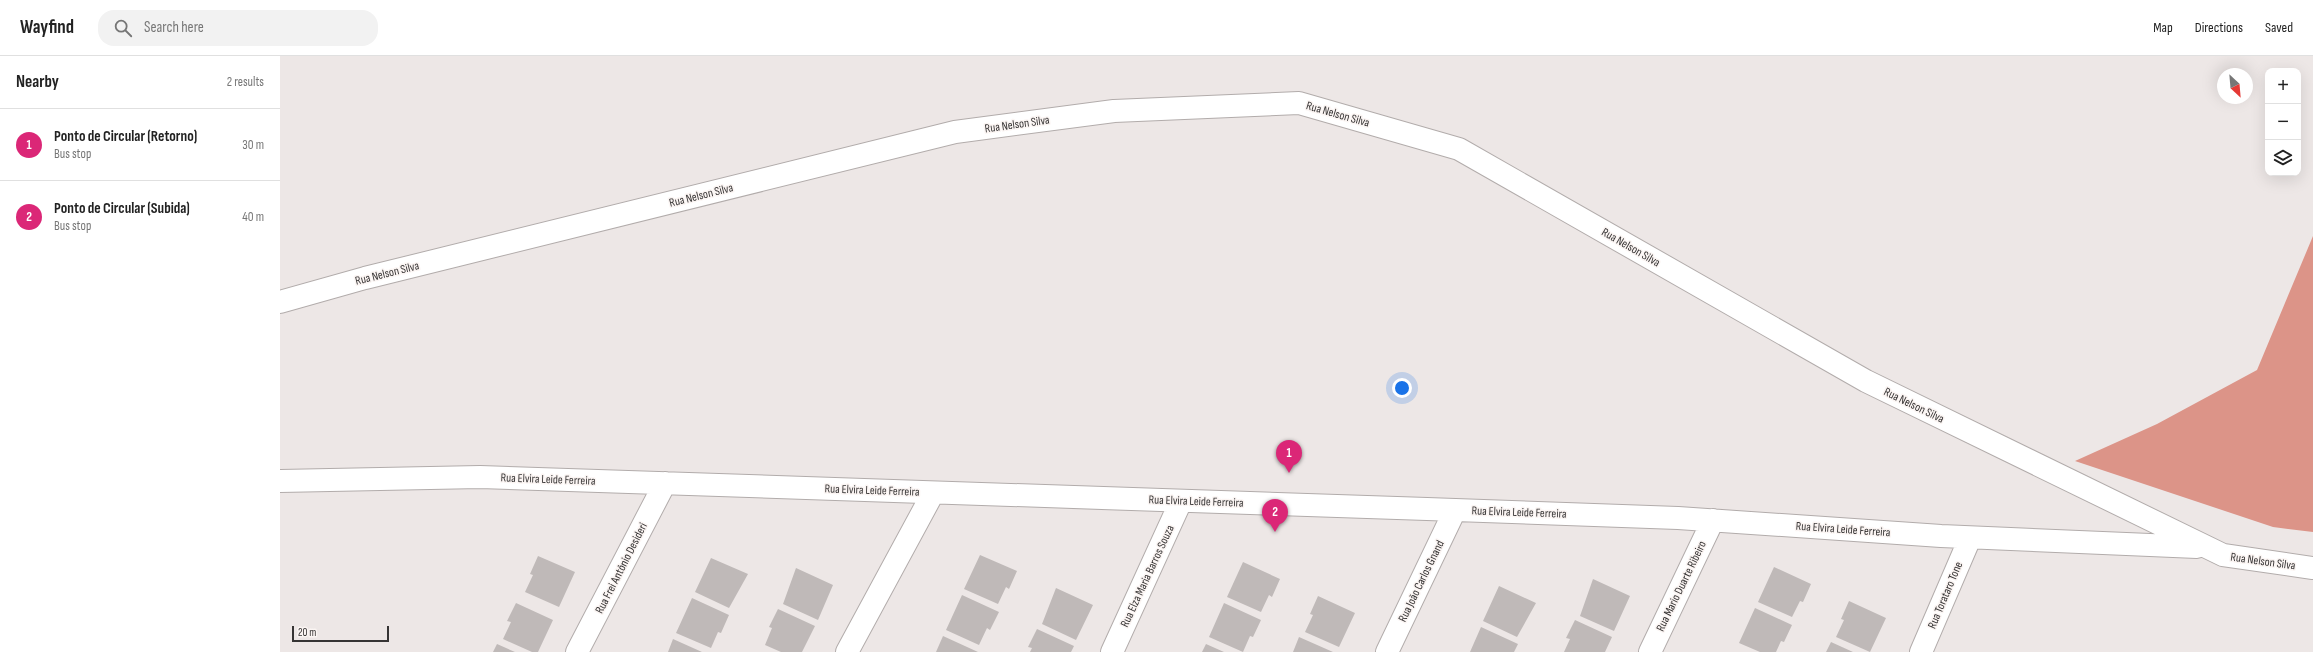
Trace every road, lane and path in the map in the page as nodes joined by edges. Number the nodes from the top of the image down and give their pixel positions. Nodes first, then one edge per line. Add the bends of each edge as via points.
1 (280, 302) edge
2 (280, 481) edge
3 (665, 483) junction
4 (933, 493) junction
5 (1181, 501) junction
6 (1455, 510) junction
7 (1713, 520) junction
8 (1970, 538) junction
9 (2206, 547) junction
10 (2313, 568) edge
11 (577, 652) edge
12 (847, 652) edge
13 (1112, 652) edge
14 (1387, 652) edge
15 (1650, 652) edge
16 (1921, 652) edge

1 - 9 street, Rua Nelson Silva via 365,278 955,132 1114,111 1299,102 1459,149 1866,381
2 - 3 street, Rua Elvira Leide Ferreira via 480,477
3 - 4 street, Rua Elvira Leide Ferreira
3 - 11 street, Rua Frei Antônio Desideri
4 - 5 street, Rua Elvira Leide Ferreira
4 - 12 street
5 - 6 street, Rua Elvira Leide Ferreira
5 - 13 street, Rua Elza Maria Barros Souza
6 - 7 street, Rua Elvira Leide Ferreira
6 - 14 street, Rua João Carlos Gnand
7 - 8 street, Rua Elvira Leide Ferreira
7 - 15 street, Rua Mario Duarte Ribeiro
8 - 9 street, Rua Elvira Leide Ferreira
8 - 16 street, Rua Torataro Tone
9 - 10 street, Rua Nelson Silva via 2223,555

